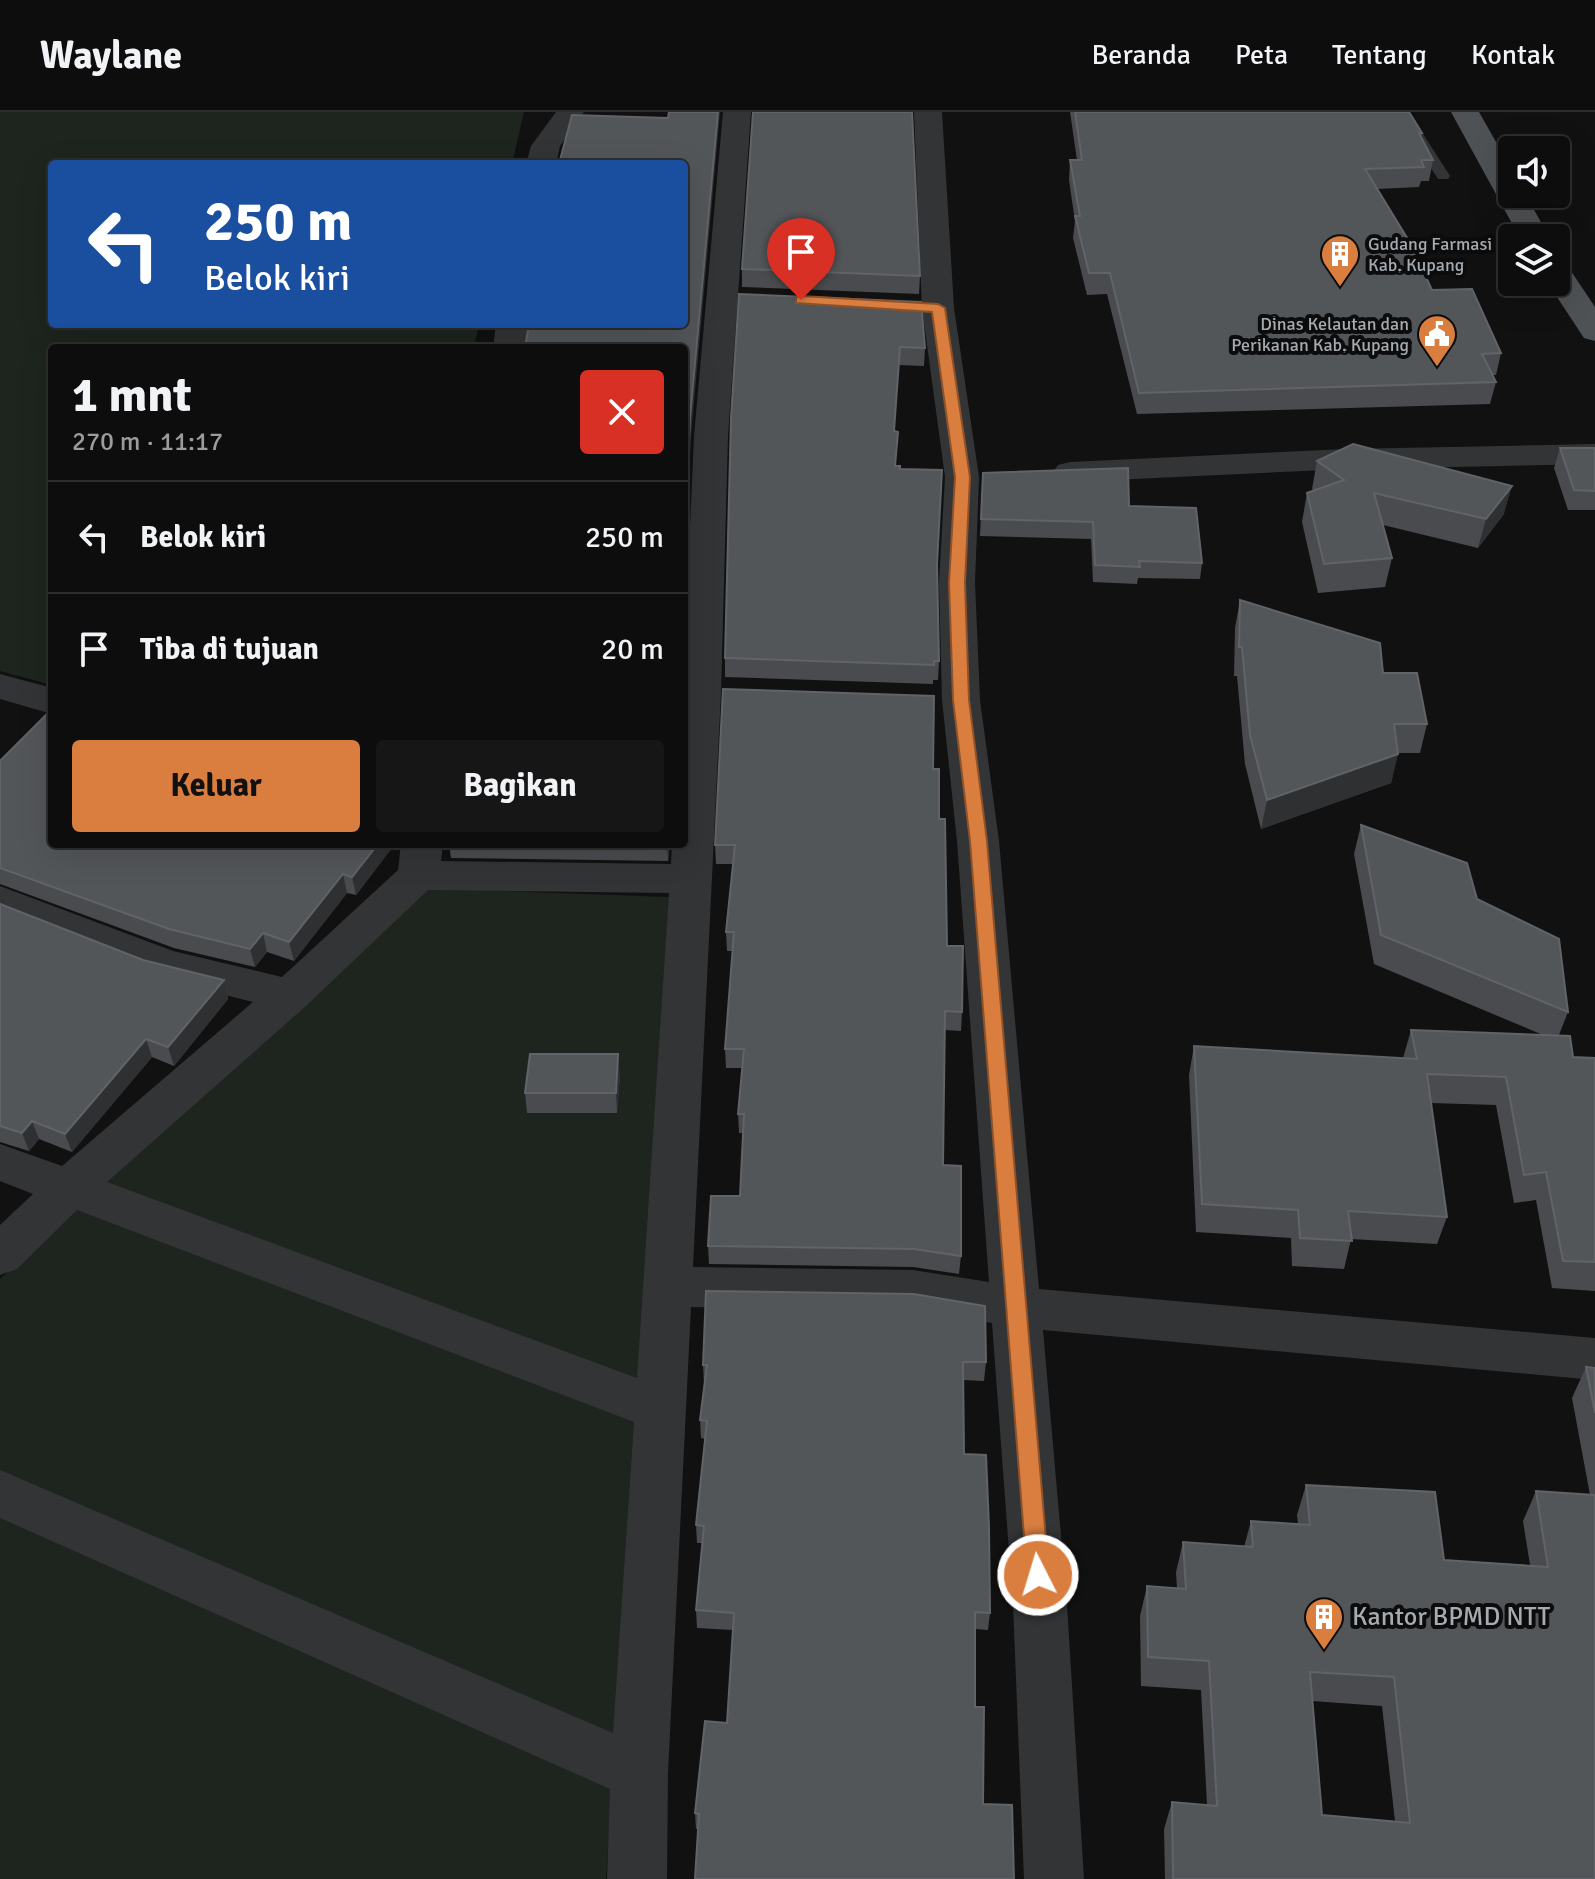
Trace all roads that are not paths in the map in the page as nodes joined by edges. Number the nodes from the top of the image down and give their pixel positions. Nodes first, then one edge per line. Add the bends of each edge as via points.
1 (570, 112) edge
2 (737, 112) edge
3 (928, 112) edge
4 (1402, 112) edge
5 (1465, 112) edge
6 (542, 160) edge
7 (1443, 176) dead end
8 (1527, 224) edge
9 (1570, 293) edge
10 (1595, 331) edge
11 (697, 436) edge
12 (1595, 454) edge
13 (1039, 473) edge
14 (0, 686) edge
15 (48, 700) edge
16 (420, 860) edge
17 (690, 879) junction
18 (0, 901) edge
19 (290, 995) junction
20 (0, 1162) edge
21 (69, 1188) junction
22 (0, 1255) edge
23 (666, 1287) junction
24 (1016, 1307) junction
25 (1595, 1359) edge
26 (662, 1410) junction
27 (0, 1493) edge
28 (639, 1773) junction
29 (637, 1879) edge
30 (1054, 1879) edge

1 - 6 street
2 - 11 street via 738,299
3 - 24 street via 922,307 978,476 957,583 946,699 978,841
4 - 7 lane
5 - 8 main road
9 - 10 main road
11 - 17 street via 718,692
12 - 13 street
14 - 15 street
16 - 17 street
16 - 19 street
17 - 23 street
18 - 19 street via 164,965
19 - 21 street
20 - 21 street
21 - 22 street
21 - 26 street
23 - 24 street via 913,1290
23 - 26 street
24 - 25 street
24 - 30 street via 1040,1605
26 - 28 street
27 - 28 street
28 - 29 street

